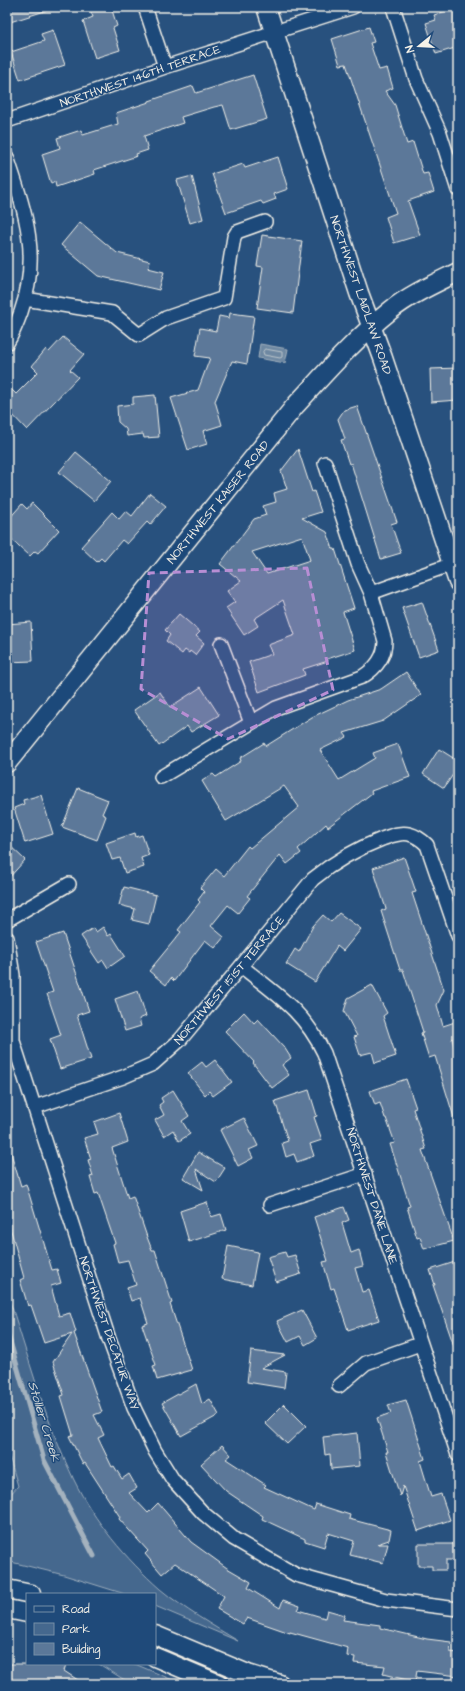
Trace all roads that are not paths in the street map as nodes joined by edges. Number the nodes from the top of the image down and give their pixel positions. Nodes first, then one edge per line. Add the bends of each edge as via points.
1 (145, 7) edge
2 (266, 7) edge
3 (353, 7) edge
4 (392, 7) edge
5 (274, 32) junction
6 (165, 67) junction
7 (7, 121) edge
8 (7, 156) edge
9 (458, 190) edge
10 (265, 222) dead end
11 (458, 272) edge
12 (25, 299) junction
13 (372, 326) junction
14 (7, 343) edge
15 (325, 463) dead end
16 (455, 563) edge
17 (458, 582) edge
18 (371, 593) junction
19 (221, 644) dead end
20 (251, 722) junction
21 (7, 763) edge
22 (161, 777) dead end
23 (69, 884) dead end
24 (7, 920) edge
25 (458, 936) edge
26 (7, 938) edge
27 (241, 966) junction
28 (35, 1107) junction
29 (365, 1174) junction
30 (270, 1205) dead end
31 (420, 1344) junction
32 (339, 1386) dead end
33 (458, 1455) edge
34 (7, 1589) edge
35 (26, 1593) edge
36 (7, 1609) edge
37 (458, 1609) edge
38 (26, 1613) edge
39 (156, 1635) edge
40 (156, 1657) edge
41 (219, 1684) edge
42 (280, 1684) edge

1 - 6 street
2 - 5 main road, NORTHWEST LAIDLAW ROAD
3 - 5 street, NORTHWEST 146TH TERRACE
4 - 9 street via 416,80 440,133
5 - 6 street, NORTHWEST 146TH TERRACE
5 - 13 main road, NORTHWEST LAIDLAW ROAD
6 - 7 street, NORTHWEST 146TH TERRACE
8 - 12 street via 24,209 31,246 29,282
10 - 12 street via 237,232 234,237 224,298 166,318 139,335 112,314
11 - 13 main road, NORTHWEST KAISER ROAD via 393,309
12 - 14 street
13 - 16 main road, NORTHWEST LAIDLAW ROAD
13 - 21 main road, NORTHWEST KAISER ROAD via 296,406
15 - 18 street via 358,564
16 - 17 main road, NORTHWEST LAIDLAW ROAD
16 - 18 street
18 - 20 street via 385,645 379,661 371,671 362,677 276,708
19 - 20 street
20 - 22 street
23 - 24 street
25 - 27 street, NORTHWEST 151ST TERRACE via 427,845 419,837 408,833 397,834 363,846 332,863 313,879
26 - 28 street, NORTHWEST DECATUR WAY via 13,975 13,1041
27 - 28 street, NORTHWEST 151ST TERRACE via 180,1040 153,1064
27 - 29 street, NORTHWEST DANE LANE via 294,1009 316,1036
28 - 37 street, NORTHWEST DECATUR WAY via 108,1339 134,1408 155,1451 173,1480 203,1514 234,1539 296,1575 386,1600
29 - 30 street
29 - 31 street, NORTHWEST DANE LANE
31 - 32 street via 366,1363
31 - 33 street, NORTHWEST DANE LANE
34 - 35 main road
36 - 38 main road
39 - 42 main road via 248,1674
40 - 41 main road

